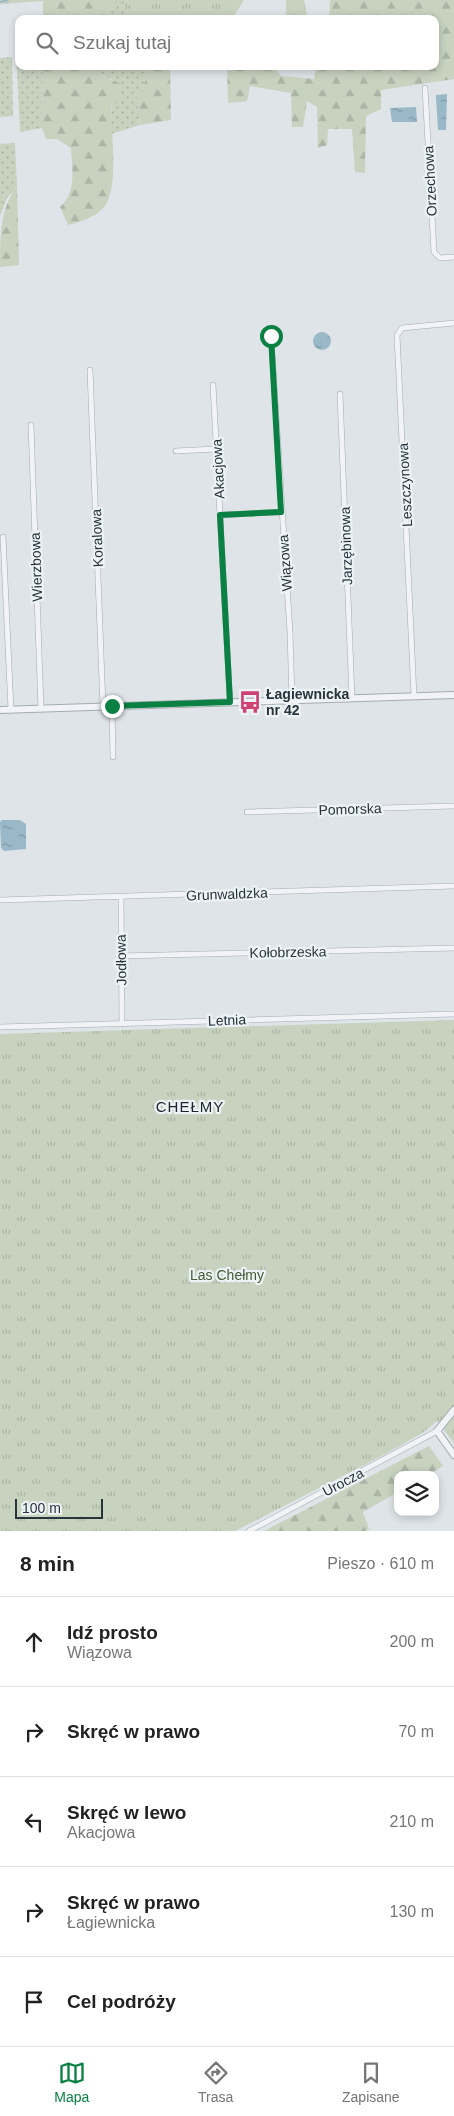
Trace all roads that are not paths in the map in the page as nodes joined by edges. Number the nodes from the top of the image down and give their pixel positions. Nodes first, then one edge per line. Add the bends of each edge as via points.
1 (425, 88) dead end
2 (454, 257) edge
3 (454, 323) edge
4 (271, 336) dead end
5 (90, 370) dead end
6 (214, 385) dead end
7 (340, 394) dead end
8 (31, 425) dead end
9 (216, 449) junction
10 (176, 451) dead end
11 (281, 512) junction
12 (220, 515) junction
13 (3, 537) dead end
14 (454, 695) edge
15 (414, 696) junction
16 (352, 698) junction
17 (292, 700) junction
18 (230, 702) junction
19 (112, 706) junction
20 (103, 707) junction
21 (41, 709) junction
22 (0, 710) edge
23 (11, 710) junction
24 (113, 757) dead end
25 (454, 806) edge
26 (247, 812) dead end
27 (454, 886) edge
28 (121, 898) junction
29 (0, 900) edge
30 (454, 948) edge
31 (122, 956) junction
32 (454, 1014) edge
33 (122, 1023) junction
34 (0, 1027) edge
35 (454, 1410) edge
36 (437, 1431) junction
37 (454, 1455) edge
38 (249, 1531) edge

1 - 2 street, Orzechowa via 434,252 440,258
3 - 15 street, Leszczynowa via 402,328 397,335
4 - 11 street, Wiązowa
5 - 20 street, Koralowa
6 - 9 street, Akacjowa
7 - 16 street, Jarzębinowa
8 - 21 street, Wierzbowa
9 - 10 street
9 - 12 street, Akacjowa
11 - 12 street
11 - 17 street, Wiązowa
12 - 18 street, Akacjowa
13 - 23 street
14 - 15 street
15 - 16 street
16 - 17 street
17 - 18 street
18 - 19 street
19 - 20 street
19 - 24 street
20 - 21 street
21 - 23 street
22 - 23 street
25 - 26 street, Pomorska
27 - 28 street, Grunwaldzka
28 - 29 street, Grunwaldzka
28 - 31 street, Jodłowa
30 - 31 street, Kołobrzeska
31 - 33 street, Jodłowa
32 - 33 street, Letnia
33 - 34 street, Letnia
35 - 36 street
36 - 37 street
36 - 38 street, Urocza

